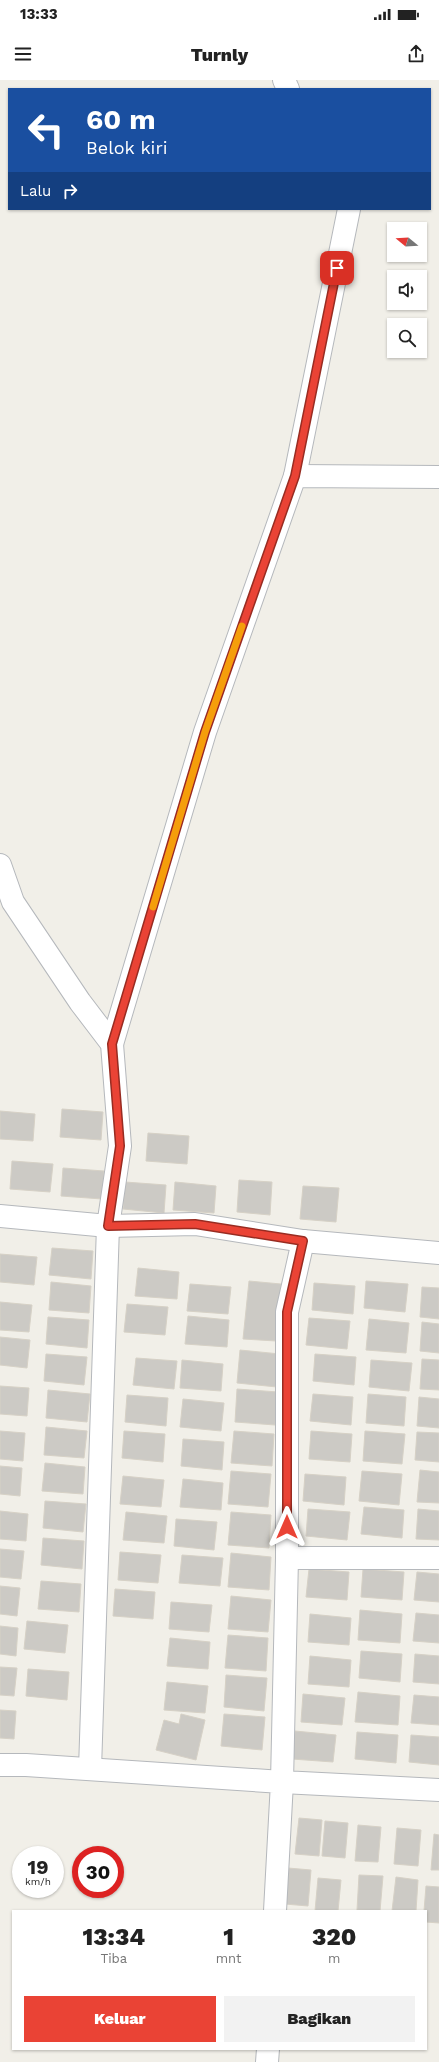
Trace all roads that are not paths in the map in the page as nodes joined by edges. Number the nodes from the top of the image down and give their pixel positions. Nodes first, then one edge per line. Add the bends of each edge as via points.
1 (349, 210) edge
2 (295, 476) junction
3 (439, 477) edge
4 (0, 865) edge
5 (112, 1044) junction
6 (0, 1216) edge
7 (108, 1226) junction
8 (303, 1241) junction
9 (439, 1253) edge
10 (287, 1558) junction
11 (439, 1558) edge
12 (0, 1765) edge
13 (90, 1769) junction
14 (282, 1782) junction
15 (439, 1790) edge
16 (275, 1910) edge
17 (268, 2050) edge
18 (267, 2062) edge

1 - 2 street
2 - 3 street
2 - 5 street via 205,732
4 - 5 street via 13,902 80,1002
5 - 7 street via 120,1146
6 - 7 street
7 - 8 street via 195,1224
7 - 13 street
8 - 9 street
8 - 10 street via 287,1312
10 - 11 street
10 - 14 street
12 - 13 street
13 - 14 street
14 - 15 street
14 - 16 street
17 - 18 street

